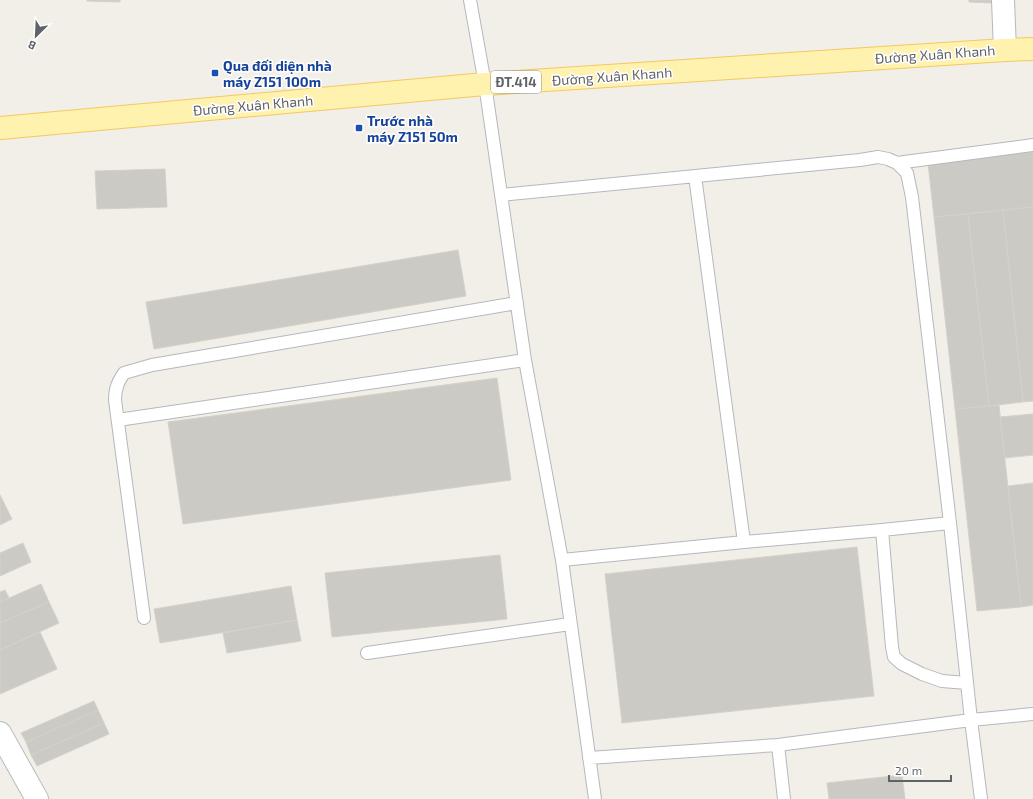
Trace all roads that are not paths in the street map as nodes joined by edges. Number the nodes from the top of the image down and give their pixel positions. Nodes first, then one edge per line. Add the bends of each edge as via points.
1 (470, 0) edge
2 (1003, 0) edge
3 (1033, 49) edge
4 (1005, 50) junction
5 (485, 84) junction
6 (0, 128) edge
7 (1033, 145) edge
8 (897, 163) junction
9 (695, 176) junction
10 (501, 196) junction
11 (517, 303) junction
12 (525, 360) junction
13 (118, 420) junction
14 (950, 523) junction
15 (882, 530) junction
16 (744, 542) junction
17 (562, 560) junction
18 (144, 618) dead end
19 (570, 624) junction
20 (367, 653) dead end
21 (967, 683) junction
22 (1033, 714) edge
23 (971, 720) junction
24 (0, 733) edge
25 (778, 745) junction
26 (589, 758) junction
27 (37, 799) edge
28 (595, 799) edge
29 (784, 799) edge
30 (981, 799) edge

1 - 5 lane
2 - 4 main road
3 - 4 main road, Đường Xuân Khanh / ĐT.414
4 - 5 main road, Đường Xuân Khanh / ĐT.414
5 - 6 main road, Đường Xuân Khanh / ĐT.414
5 - 10 lane
7 - 8 lane
8 - 9 lane via 878,157
8 - 14 lane via 907,173 912,197
9 - 10 lane
9 - 16 lane
10 - 11 lane
11 - 12 lane
11 - 13 lane via 152,365 124,373 115,390
12 - 13 lane
12 - 17 lane
13 - 18 lane
14 - 15 lane
14 - 21 lane
15 - 16 lane
15 - 21 lane via 894,657 922,674 942,681
16 - 17 lane
17 - 19 lane
19 - 20 lane
19 - 26 lane
21 - 23 lane
22 - 23 lane
23 - 25 lane
23 - 30 lane
24 - 27 main road
25 - 26 lane
25 - 29 lane
26 - 28 lane

